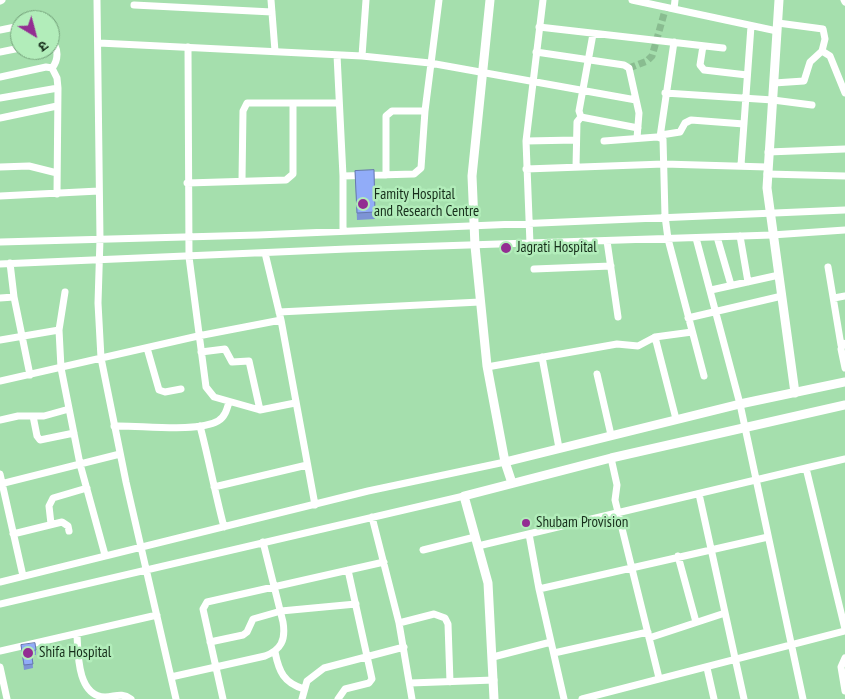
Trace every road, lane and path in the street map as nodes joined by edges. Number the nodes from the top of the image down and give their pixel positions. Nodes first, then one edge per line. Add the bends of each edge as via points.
1 (97, 0) edge
2 (271, 0) edge
3 (366, 0) edge
4 (439, 0) edge
5 (490, 0) edge
6 (543, 0) edge
7 (632, 0) edge
8 (675, 0) edge
9 (779, 0) edge
10 (134, 5) dead end
11 (674, 8) junction
12 (272, 12) junction
13 (539, 26) junction
14 (751, 26) junction
15 (778, 27) junction
16 (593, 34) junction
17 (674, 42) junction
18 (98, 43) junction
19 (703, 46) junction
20 (188, 47) junction
21 (723, 48) dead end
22 (275, 51) junction
23 (822, 51) junction
24 (536, 52) junction
25 (337, 55) junction
26 (362, 56) junction
27 (56, 60) edge
28 (589, 60) junction
29 (430, 63) junction
30 (52, 68) junction
31 (483, 72) junction
32 (747, 75) junction
33 (0, 77) edge
34 (532, 82) junction
35 (774, 83) junction
36 (58, 88) junction
37 (583, 90) junction
38 (845, 92) edge
39 (665, 93) junction
40 (0, 98) edge
41 (745, 98) junction
42 (636, 100) junction
43 (773, 100) junction
44 (294, 103) junction
45 (339, 103) junction
46 (812, 105) dead end
47 (57, 106) junction
48 (425, 111) junction
49 (581, 117) junction
50 (0, 118) edge
51 (744, 124) junction
52 (638, 128) junction
53 (661, 136) junction
54 (637, 138) junction
55 (576, 140) junction
56 (526, 141) junction
57 (604, 141) dead end
58 (845, 149) edge
59 (768, 152) junction
60 (664, 164) junction
61 (741, 165) junction
62 (0, 167) edge
63 (576, 167) junction
64 (526, 169) junction
65 (767, 171) junction
66 (57, 173) junction
67 (386, 175) junction
68 (343, 176) junction
69 (845, 176) edge
70 (242, 180) junction
71 (187, 183) junction
72 (99, 191) junction
73 (56, 194) junction
74 (0, 196) edge
75 (845, 210) edge
76 (769, 212) junction
77 (665, 216) junction
78 (529, 224) junction
79 (474, 226) junction
80 (343, 230) junction
81 (845, 230) edge
82 (188, 235) junction
83 (772, 235) junction
84 (740, 236) junction
85 (717, 237) junction
86 (696, 238) junction
87 (100, 239) junction
88 (668, 239) junction
89 (607, 241) junction
90 (0, 242) edge
91 (530, 244) junction
92 (475, 246) junction
93 (265, 253) junction
94 (189, 257) junction
95 (98, 260) junction
96 (10, 263) junction
97 (0, 264) edge
98 (611, 266) junction
99 (828, 267) dead end
100 (534, 269) dead end
101 (779, 274) junction
102 (748, 282) junction
103 (731, 285) junction
104 (711, 290) junction
105 (65, 292) dead end
106 (782, 296) junction
107 (845, 296) edge
108 (14, 297) junction
109 (0, 298) edge
110 (834, 298) junction
111 (480, 302) junction
112 (716, 310) junction
113 (279, 312) junction
114 (618, 317) dead end
115 (688, 318) junction
116 (281, 320) junction
117 (59, 330) junction
118 (692, 332) junction
119 (22, 336) junction
120 (198, 336) junction
121 (655, 337) junction
122 (0, 340) edge
123 (843, 343) edge
124 (147, 348) junction
125 (201, 352) junction
126 (542, 357) junction
127 (101, 358) junction
128 (487, 367) junction
129 (61, 368) junction
130 (845, 368) edge
131 (598, 374) dead end
132 (30, 375) junction
133 (704, 376) dead end
134 (0, 381) edge
135 (845, 382) edge
136 (181, 389) dead end
137 (795, 393) junction
138 (228, 402) junction
139 (295, 403) junction
140 (740, 404) junction
141 (845, 405) edge
142 (69, 409) junction
143 (260, 410) junction
144 (32, 416) junction
145 (676, 419) junction
146 (0, 420) edge
147 (114, 426) junction
148 (200, 426) junction
149 (745, 428) junction
150 (74, 433) junction
151 (611, 435) junction
152 (559, 448) junction
153 (120, 454) junction
154 (611, 458) junction
155 (845, 459) edge
156 (505, 462) junction
157 (80, 464) junction
158 (308, 466) junction
159 (806, 468) junction
160 (0, 474) edge
161 (756, 479) junction
162 (1, 483) edge
163 (512, 484) junction
164 (87, 488) junction
165 (214, 488) junction
166 (700, 494) junction
167 (464, 496) junction
168 (315, 505) junction
169 (618, 512) junction
170 (372, 517) junction
171 (51, 524) junction
172 (224, 527) junction
173 (69, 531) dead end
174 (14, 534) junction
175 (529, 534) junction
176 (768, 536) junction
177 (264, 542) junction
178 (476, 542) junction
179 (141, 546) junction
180 (713, 549) junction
181 (423, 550) dead end
182 (105, 555) junction
183 (678, 556) junction
184 (384, 562) junction
185 (632, 568) junction
186 (146, 570) junction
187 (348, 570) junction
188 (23, 576) junction
189 (0, 582) edge
190 (274, 587) junction
191 (539, 589) junction
192 (0, 604) edge
193 (356, 604) junction
194 (281, 611) junction
195 (725, 613) junction
196 (157, 615) junction
197 (696, 622) junction
198 (399, 623) junction
199 (845, 630) edge
200 (77, 634) junction
201 (648, 635) junction
202 (210, 642) junction
203 (551, 642) junction
204 (792, 644) junction
205 (404, 647) junction
206 (0, 651) edge
207 (275, 652) junction
208 (554, 653) junction
209 (367, 656) junction
210 (493, 657) junction
211 (845, 658) edge
212 (736, 660) junction
213 (0, 667) edge
214 (216, 668) junction
215 (707, 668) junction
216 (170, 677) junction
217 (659, 678) junction
218 (494, 680) junction
219 (2, 682) edge
220 (450, 682) junction
221 (410, 683) junction
222 (304, 689) junction
223 (845, 691) edge
224 (7, 699) edge
225 (131, 699) edge
226 (176, 699) edge
227 (223, 699) edge
228 (302, 699) edge
229 (338, 699) edge
230 (412, 699) edge
231 (494, 699) edge
232 (564, 699) edge
233 (582, 699) edge
234 (714, 699) edge
235 (744, 699) edge
236 (803, 699) edge

1 - 18 street
2 - 12 street
3 - 26 street
4 - 29 street
5 - 31 street
6 - 13 street
7 - 11 street
8 - 11 street
9 - 15 street
10 - 12 street
11 - 14 street
12 - 22 street
13 - 16 street
13 - 24 street
14 - 15 street
14 - 32 street
15 - 23 street via 823,29 826,38
15 - 35 street
16 - 17 street
16 - 28 street
17 - 19 street
17 - 39 street
18 - 20 street
18 - 72 street
19 - 21 street
19 - 32 street via 700,65 704,70
20 - 22 street
20 - 71 street
22 - 25 street
23 - 35 street via 810,62 804,81
23 - 38 street via 830,56
24 - 28 street
24 - 34 street
25 - 26 street
25 - 45 street
26 - 29 street
27 - 30 street
28 - 37 street
28 - 42 street via 629,68
29 - 31 street
29 - 48 street
30 - 33 street
30 - 36 street
31 - 34 street
31 - 79 street via 472,176
32 - 41 street
34 - 37 street
34 - 56 street
35 - 43 street
36 - 40 street
36 - 47 street
37 - 42 street
37 - 49 street
39 - 41 street
39 - 53 street
41 - 43 street
41 - 51 street
42 - 52 street
43 - 46 street
43 - 59 street
44 - 45 street
44 - 70 street via 291,178
44 - 70 street via 251,101 244,106
45 - 68 street
47 - 50 street
47 - 66 street
48 - 67 street via 421,168 418,172
48 - 67 street via 392,111 386,116
49 - 52 street
49 - 55 street via 577,122
51 - 53 street via 690,120 680,132
51 - 61 street
52 - 54 street
53 - 54 street
53 - 60 street
54 - 57 street
55 - 56 street
55 - 63 street
56 - 64 street
58 - 59 street
59 - 65 street
60 - 61 street
60 - 63 street
60 - 77 street
61 - 65 street
62 - 66 street via 29,166
63 - 64 street
64 - 78 street
65 - 69 street
65 - 76 street
66 - 73 street
67 - 68 street
68 - 80 street
70 - 71 street
71 - 82 street
72 - 73 street
72 - 87 street
73 - 74 street
75 - 76 street
76 - 77 street
76 - 83 street
77 - 78 street
77 - 88 street
78 - 79 street
78 - 91 street
79 - 80 street
79 - 92 street
80 - 82 street
81 - 83 street
82 - 87 street
82 - 94 street
83 - 84 street
83 - 101 street
84 - 85 street
84 - 102 street
85 - 86 street
85 - 103 street
86 - 88 street
86 - 104 street
87 - 90 street
87 - 95 street
88 - 89 street
88 - 115 street
89 - 91 street
89 - 98 street
91 - 92 street
92 - 93 street
92 - 111 street
93 - 94 street
93 - 113 street
94 - 95 street
94 - 120 street
95 - 96 street
95 - 127 street
96 - 97 street
96 - 108 street
98 - 100 street
98 - 114 street
99 - 110 street
101 - 102 street
101 - 106 street
102 - 103 street
103 - 104 street
104 - 112 street
105 - 117 street
106 - 112 street
106 - 137 street
107 - 110 street
108 - 109 street
108 - 119 street
110 - 123 street
111 - 113 street
111 - 128 street
112 - 115 street
112 - 140 street
113 - 116 street
115 - 118 street
116 - 120 street
116 - 139 street
117 - 119 street
117 - 129 street
118 - 121 street
118 - 133 street
119 - 122 street
119 - 132 street
120 - 124 street
120 - 125 street
121 - 126 street via 638,346 617,344
121 - 145 street
123 - 130 street
124 - 127 street
124 - 136 street via 159,390
125 - 138 street via 209,393
125 - 143 street via 226,349 232,362 249,361
126 - 128 street
126 - 152 street
127 - 129 street
127 - 147 street
128 - 156 street
129 - 132 street
129 - 142 street
131 - 151 street
132 - 134 street
135 - 137 street
137 - 140 street
138 - 143 street
138 - 148 street via 223,417
139 - 143 street
139 - 158 street
140 - 145 street
140 - 149 street
141 - 149 street
142 - 144 street
142 - 150 street
144 - 146 street
144 - 150 street via 40,440
145 - 151 street
147 - 148 street
147 - 153 street
148 - 165 street
149 - 154 street
149 - 161 street
150 - 157 street
151 - 152 street
152 - 156 street
153 - 157 street
153 - 179 street
154 - 163 street
154 - 169 street
155 - 159 street
156 - 163 street
156 - 168 street
157 - 162 street
157 - 164 street
158 - 165 street
158 - 168 street
159 - 161 street
159 - 199 street
160 - 162 street
161 - 166 street
161 - 176 street
162 - 174 street
163 - 167 street
164 - 171 street via 53,498 49,506
164 - 182 street
165 - 172 street
166 - 169 street
166 - 180 street
167 - 170 street
167 - 178 street
168 - 172 street
169 - 175 street
169 - 185 street
170 - 177 street
170 - 184 street
171 - 173 street via 62,522
171 - 174 street
172 - 179 street
174 - 188 street
175 - 178 street
175 - 191 street
176 - 180 street
176 - 204 street
177 - 186 street
177 - 190 street
178 - 181 street
178 - 210 street via 488,583
179 - 182 street
179 - 186 street
180 - 183 street
180 - 195 street
182 - 188 street
183 - 185 street
183 - 197 street
184 - 187 street
184 - 198 street
185 - 191 street
185 - 201 street
186 - 192 street
186 - 196 street
187 - 190 street
187 - 193 street
188 - 189 street
190 - 194 street
190 - 202 street via 207,602 203,609
191 - 203 street
193 - 194 street
193 - 209 street
194 - 202 street via 254,619 243,635
194 - 207 street via 285,632 283,644
195 - 197 street
195 - 212 street
196 - 200 street
196 - 216 street
197 - 201 street
198 - 205 street
198 - 220 street via 434,614 445,618 448,624
199 - 204 street
200 - 206 street
200 - 225 street via 80,670 92,692 100,696 118,694
201 - 208 street
201 - 217 street
202 - 214 street
203 - 208 street
203 - 210 street
204 - 212 street
204 - 236 street
205 - 209 street
205 - 221 street
207 - 214 street
207 - 222 street via 282,676 294,686
208 - 232 street
209 - 222 street via 324,668 314,674
209 - 229 street via 370,682 345,689
210 - 218 street
211 - 223 street via 841,667
212 - 215 street
212 - 235 street
213 - 219 street
214 - 216 street
214 - 227 street
215 - 217 street
215 - 234 street
216 - 226 street
217 - 233 street
218 - 220 street
218 - 231 street
219 - 224 street
220 - 221 street
221 - 230 street
222 - 228 street

